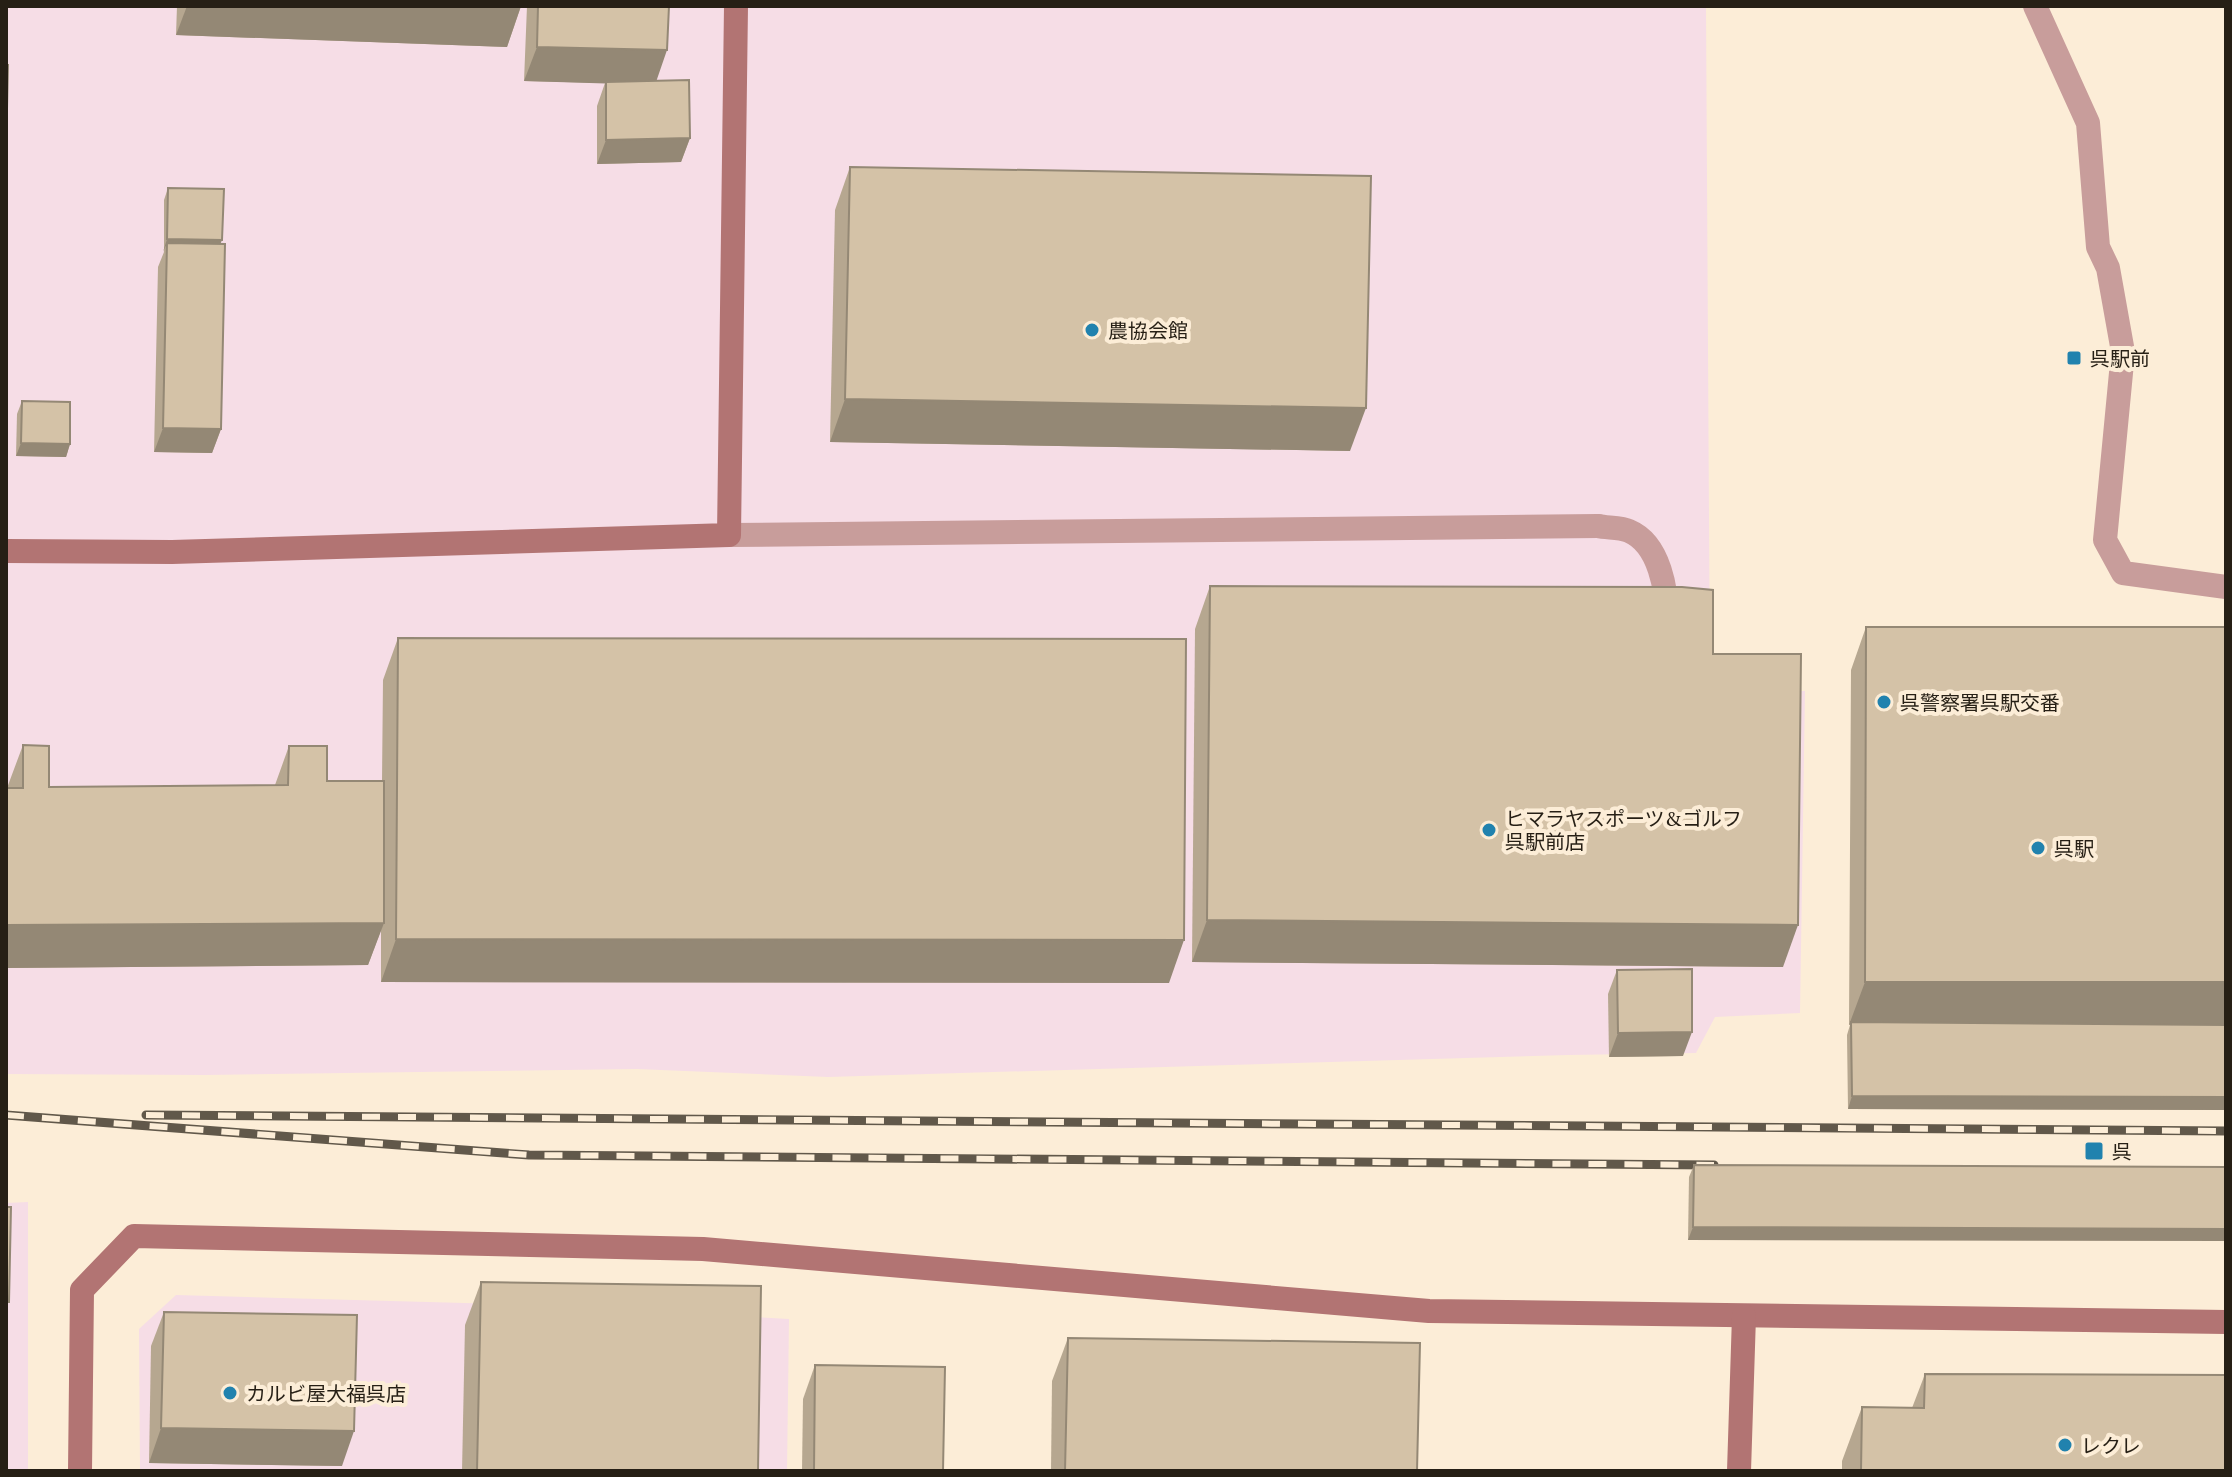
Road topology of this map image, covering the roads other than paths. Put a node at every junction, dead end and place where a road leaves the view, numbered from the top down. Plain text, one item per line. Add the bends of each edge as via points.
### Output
1 (736, 6) edge
2 (2035, 6) edge
3 (729, 535) junction
4 (6, 551) edge
5 (2226, 587) edge
6 (1666, 630) edge
7 (1744, 1316) junction
8 (2226, 1322) edge
9 (80, 1471) edge
10 (1739, 1471) edge

1 - 3 street
2 - 5 street via 2088,123 2098,247 2108,268 2123,352 2105,540 2123,573
3 - 4 street via 172,552
3 - 6 street via 1598,526 1629,531 1645,543 1665,587
7 - 8 street
7 - 9 street via 1429,1311 703,1249 134,1236 82,1290
7 - 10 street

